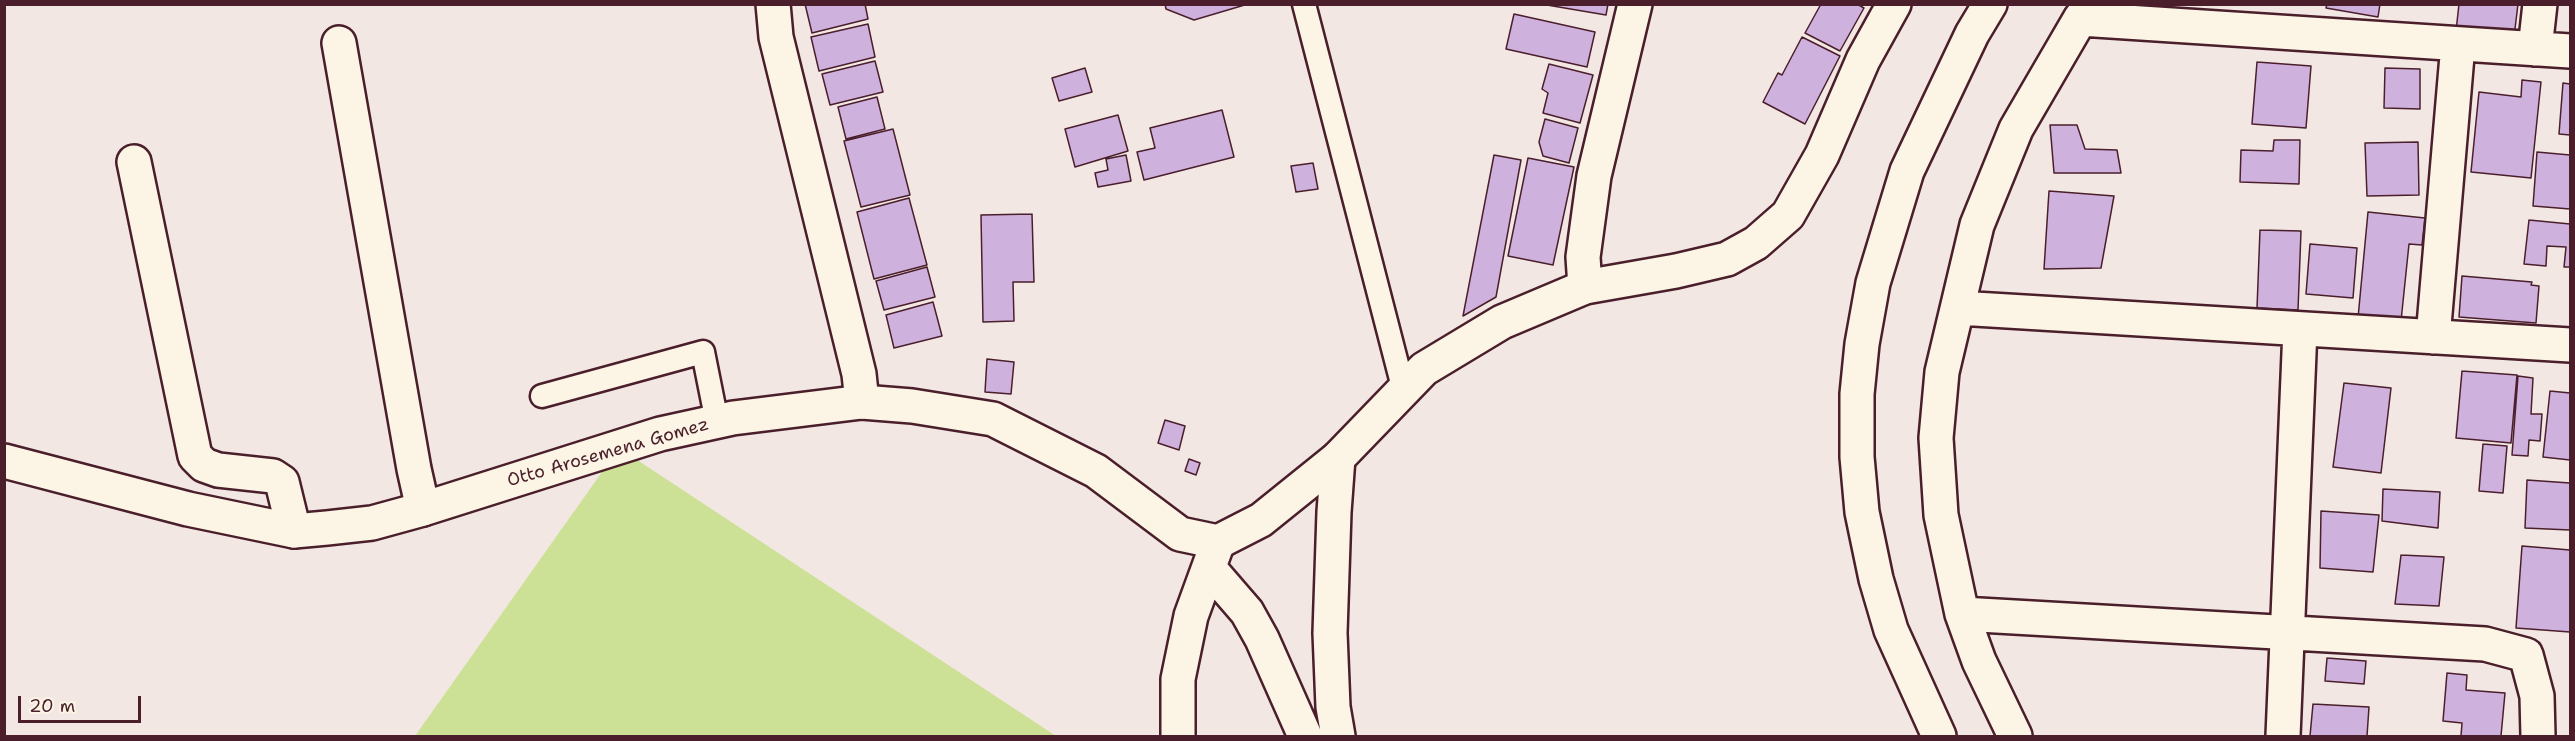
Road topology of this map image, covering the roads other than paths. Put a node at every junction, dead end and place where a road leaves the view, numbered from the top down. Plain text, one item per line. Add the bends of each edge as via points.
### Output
1 (773, 4) edge
2 (1304, 4) edge
3 (1635, 4) edge
4 (1894, 4) edge
5 (1990, 4) edge
6 (2540, 4) edge
7 (2085, 12) edge
8 (339, 43) dead end
9 (2458, 44) junction
10 (2535, 49) junction
11 (2571, 51) edge
12 (134, 162) dead end
13 (1586, 287) junction
14 (1958, 308) junction
15 (2300, 329) junction
16 (2433, 337) junction
17 (2571, 345) edge
18 (1404, 391) junction
19 (542, 396) dead end
20 (862, 402) junction
21 (717, 422) junction
22 (1338, 458) junction
23 (4, 461) edge
24 (423, 509) junction
25 (294, 531) junction
26 (1213, 555) junction
27 (1962, 614) junction
28 (2289, 631) junction
29 (1178, 736) edge
30 (1305, 736) edge
31 (1338, 736) edge
32 (1939, 736) edge
33 (2015, 736) edge
34 (2283, 736) edge
35 (2538, 736) edge

1 - 20 street via 777,37 859,374
2 - 18 lane
3 - 13 street via 1594,176 1583,257
4 - 13 street via 1863,60 1822,155 1788,215 1756,243 1727,259
5 - 32 street via 1906,171 1873,283 1857,394 1862,512 1876,579 1891,630
6 - 10 street
7 - 9 street
7 - 14 street via 2016,129 1977,225
8 - 24 street
9 - 10 street
9 - 16 street
10 - 11 street
12 - 25 street via 195,456 204,465 218,470 273,476 282,482
13 - 18 street via 1502,322 1424,369
14 - 15 street
14 - 27 street via 1942,372 1936,438 1941,515
15 - 16 street
15 - 28 street
16 - 17 street
18 - 22 street
19 - 21 lane via 703,352
20 - 21 street, Otto Arosemena Gomez
20 - 26 street, Otto Arosemena Gomez via 993,419 1096,471
21 - 24 street, Otto Arosemena Gomez via 660,434
22 - 26 street
22 - 31 street via 1330,633
23 - 25 street, Otto Arosemena Gomez via 188,509
24 - 25 street, Otto Arosemena Gomez via 372,523
26 - 29 street via 1191,616 1178,679
26 - 30 street via 1262,639
27 - 28 street
27 - 33 street via 1979,661
28 - 34 street
28 - 35 street via 2485,644 2526,655 2537,696

